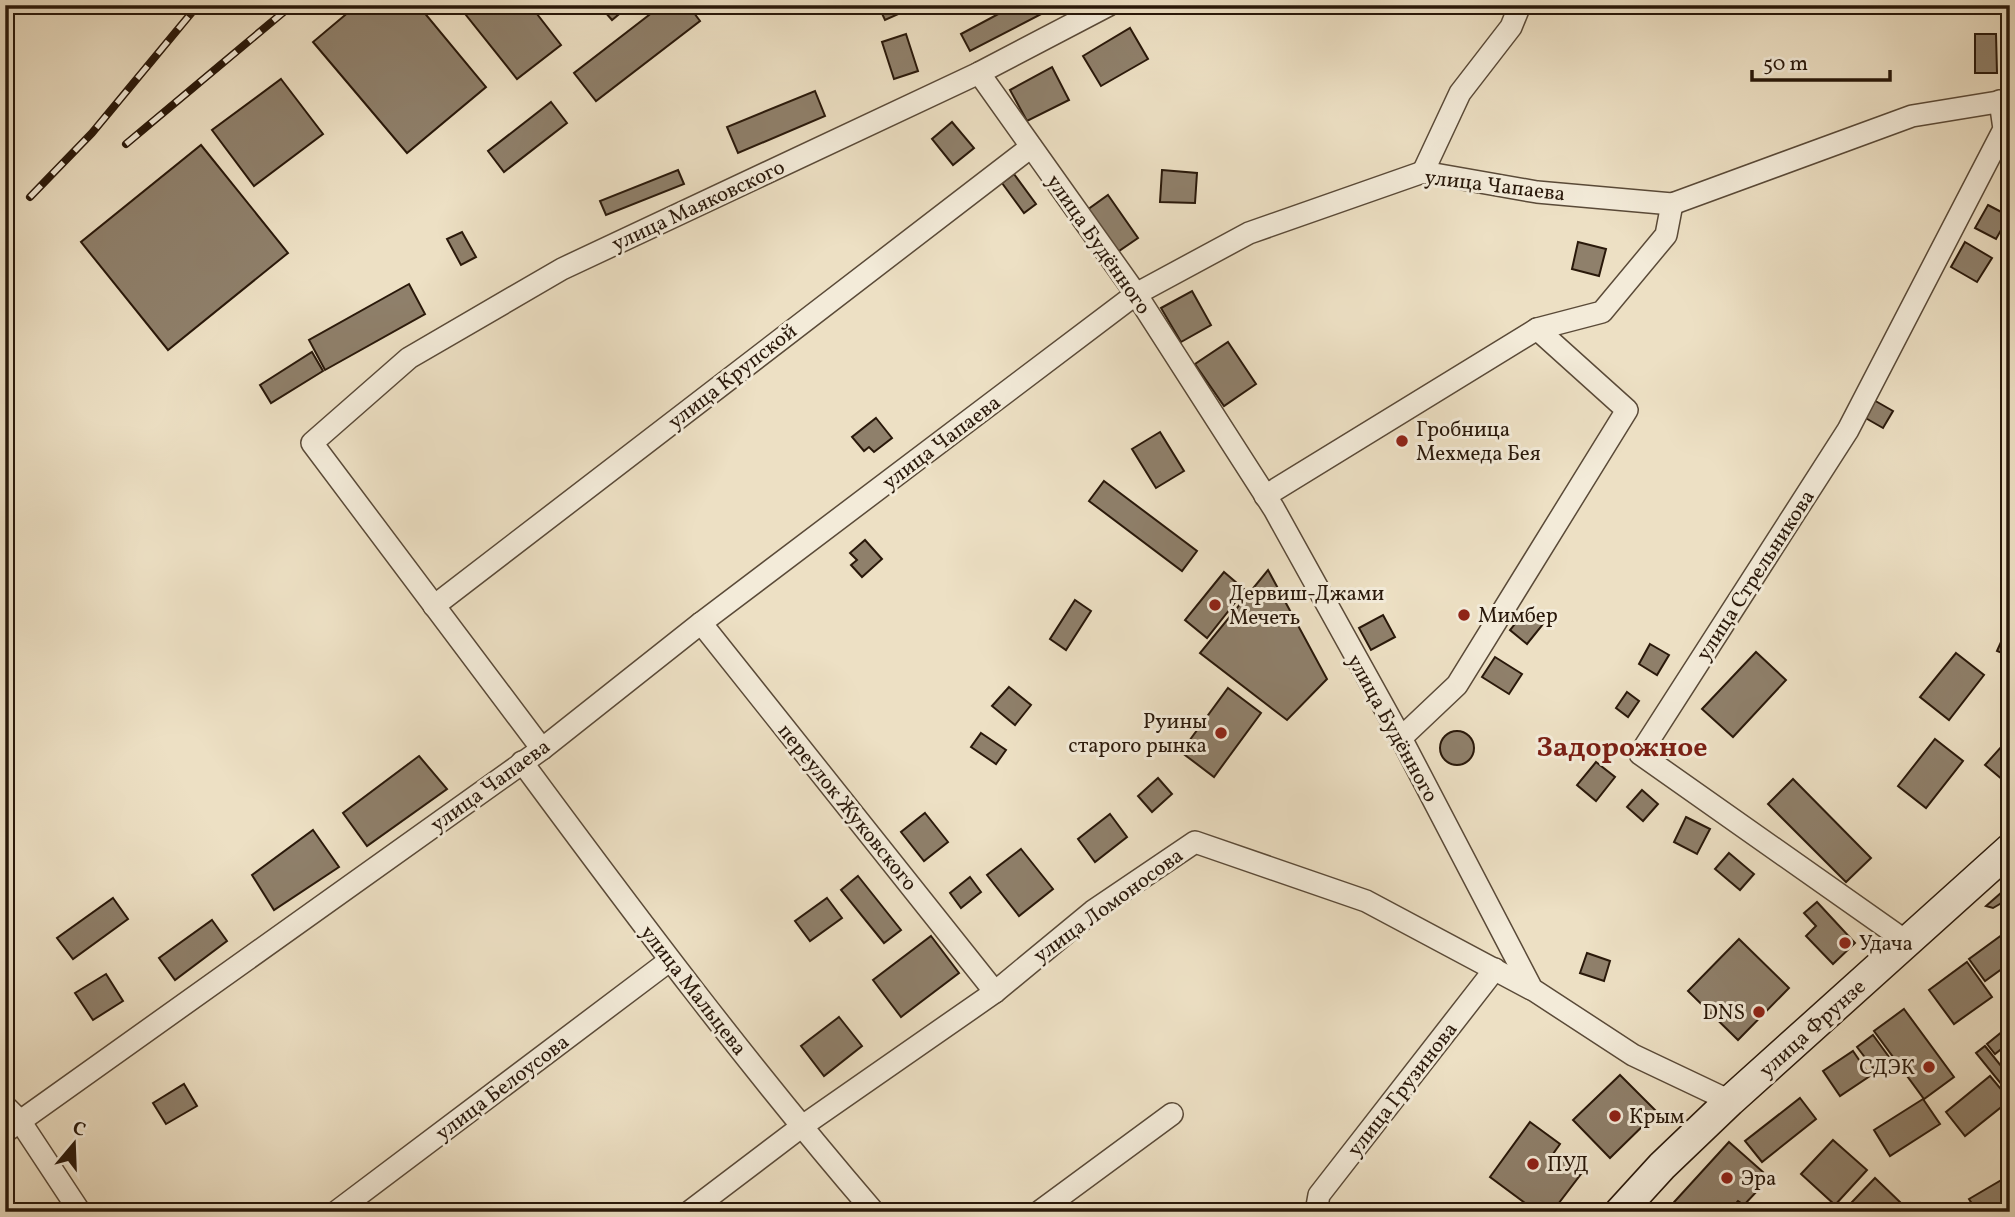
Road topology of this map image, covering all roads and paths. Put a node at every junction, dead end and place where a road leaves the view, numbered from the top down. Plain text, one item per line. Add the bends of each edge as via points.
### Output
1 (1109, 5) edge
2 (1520, 5) edge
3 (979, 73) junction
4 (2005, 101) edge
5 (1031, 147) junction
6 (1423, 172) junction
7 (1672, 204) junction
8 (1136, 294) junction
9 (1536, 329) junction
10 (1265, 496) junction
11 (434, 606) junction
12 (701, 623) junction
13 (1401, 738) junction
14 (542, 749) junction
15 (522, 762) junction
16 (2010, 849) edge
17 (1907, 942) junction
18 (669, 961) junction
19 (1494, 969) junction
20 (1532, 989) junction
21 (995, 992) junction
22 (1730, 1101) junction
23 (1172, 1114) dead end
24 (10, 1120) edge
25 (801, 1127) junction
26 (80, 1212) edge
27 (335, 1212) edge
28 (689, 1212) edge
29 (874, 1212) edge
30 (1039, 1212) edge
31 (1316, 1212) edge
32 (1620, 1212) edge

1 - 3 street, улица Маяковского
2 - 6 street via 1511,27 1460,93
3 - 5 street, улица Будённого
3 - 11 street, улица Маяковского via 562,269 409,358 312,443
4 - 7 street, улица Чапаева via 1912,116
4 - 17 street, улица Стрельникова via 2004,130 1848,430 1640,754
5 - 8 street, улица Будённого
5 - 11 street, улица Крупской
6 - 7 street, улица Чапаева via 1537,192
6 - 8 street, улица Чапаева via 1249,233
7 - 9 street via 1666,235 1602,312
8 - 10 street, улица Будённого
8 - 12 street, улица Чапаева
9 - 10 street
9 - 13 street via 1627,410 1457,685
10 - 13 street, улица Будённого
11 - 14 street
12 - 14 street, улица Чапаева
12 - 21 street, переулок Жуковского
13 - 20 street, улица Будённого
14 - 15 street, улица Чапаева
15 - 18 street, улица Мальцева
15 - 24 street, улица Чапаева
16 - 17 main road, улица Фрунзе
17 - 22 main road, улица Фрунзе
18 - 25 street, улица Мальцева
18 - 27 street, улица Белоусова
19 - 20 street, улица Ломоносова
19 - 21 street, улица Ломоносова via 1366,901 1195,842 1093,911
19 - 31 street, улица Грузинова via 1319,1195
20 - 22 street, улица Будённого via 1633,1055
21 - 25 street, улица Ломоносова
22 - 32 main road, улица Фрунзе
23 - 30 street
24 - 26 street
25 - 28 street, улица Ломоносова
25 - 29 street, улица Мальцева

